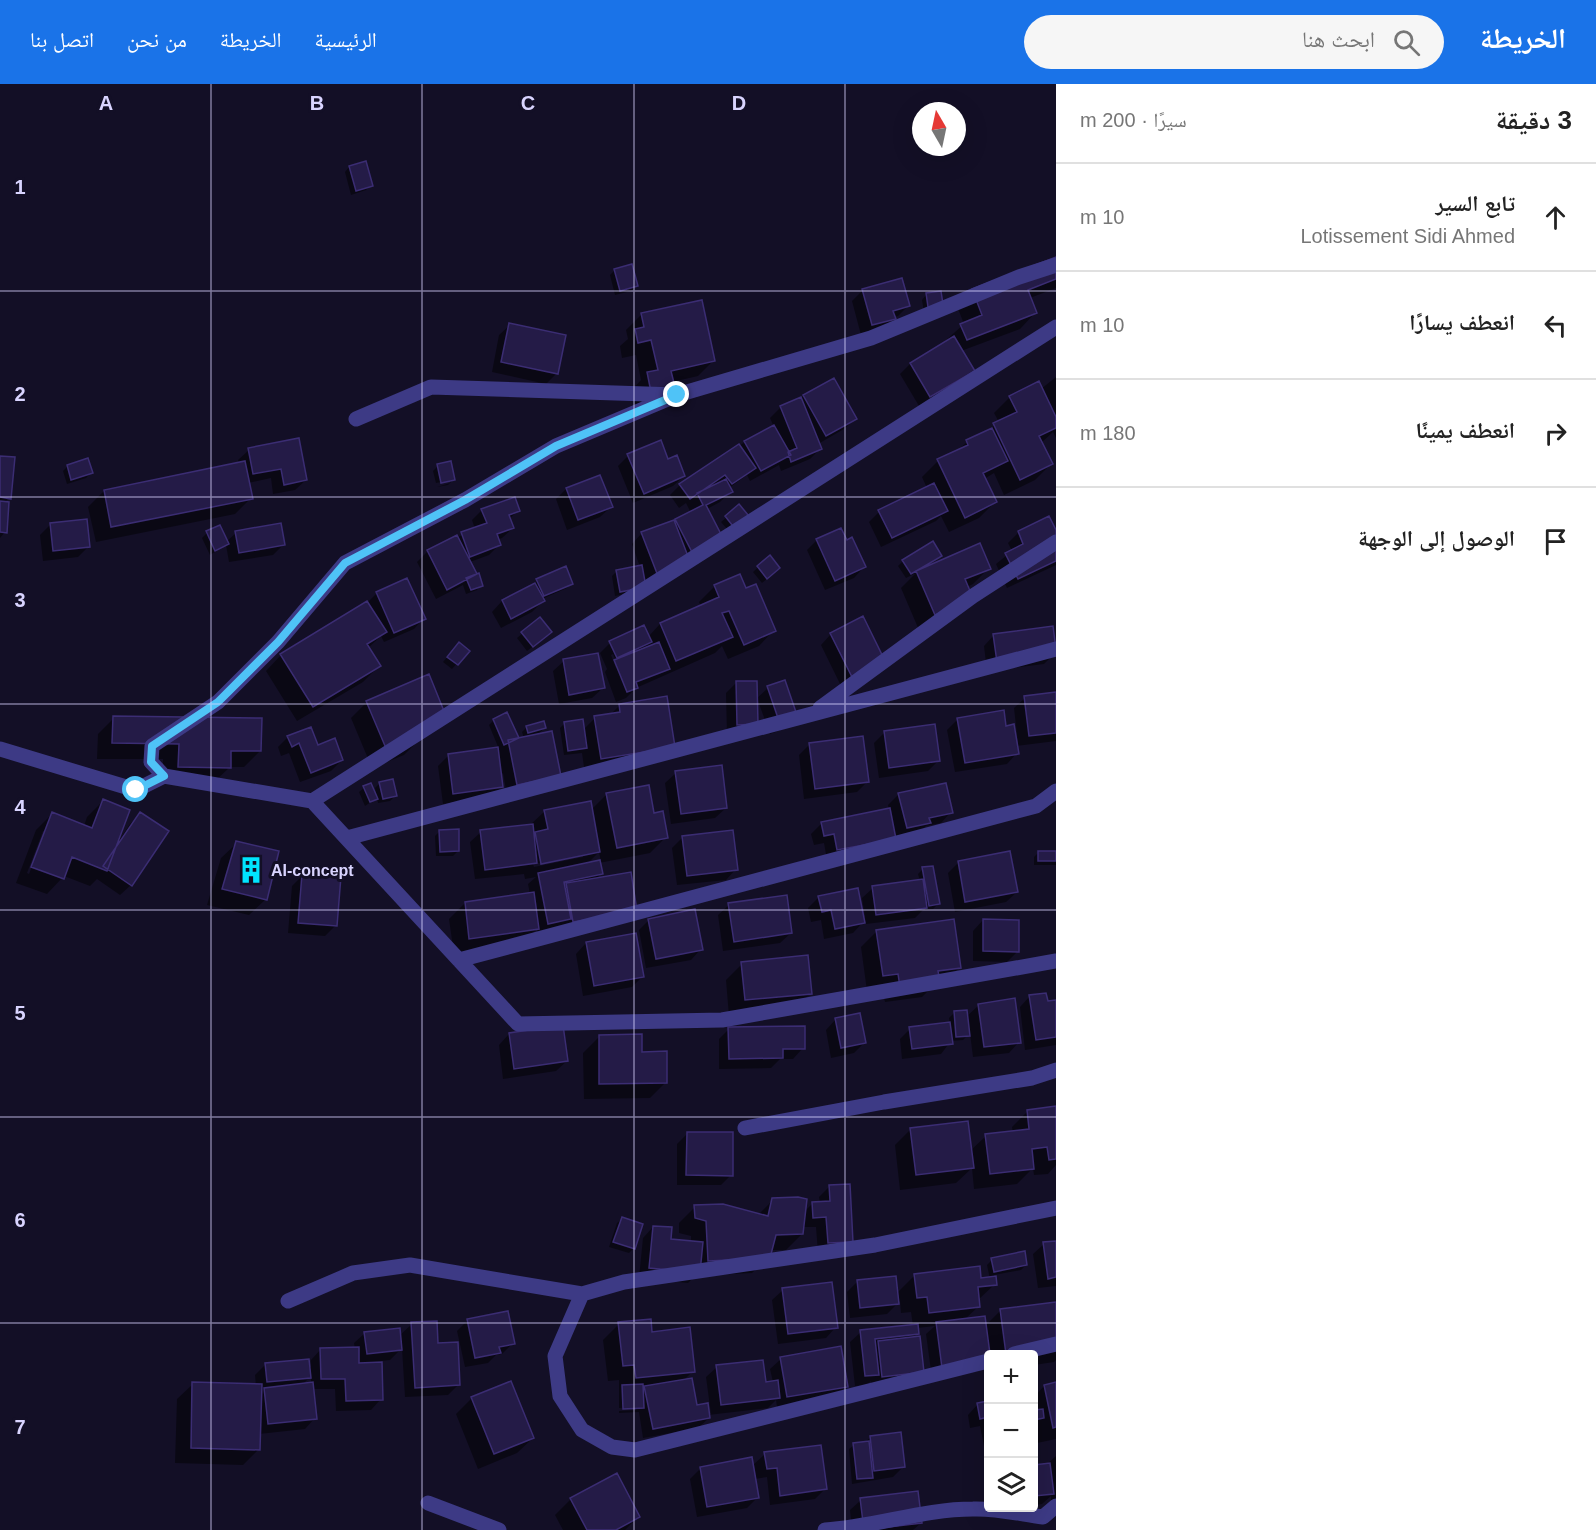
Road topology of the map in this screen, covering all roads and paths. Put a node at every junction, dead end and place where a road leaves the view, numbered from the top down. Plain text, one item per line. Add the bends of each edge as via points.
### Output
1 (1056, 265) edge
2 (1056, 327) edge
3 (677, 395) junction
4 (356, 419) dead end
5 (1056, 542) edge
6 (1056, 649) edge
7 (813, 714) junction
8 (0, 749) edge
9 (164, 776) junction
10 (1056, 790) edge
11 (312, 801) junction
12 (347, 838) junction
13 (459, 960) junction
14 (1056, 961) edge
15 (1056, 1070) edge
16 (745, 1128) dead end
17 (1056, 1209) edge
18 (582, 1294) junction
19 (288, 1301) dead end
20 (1056, 1344) edge
21 (1031, 1350) edge
22 (984, 1362) edge
23 (428, 1503) dead end
24 (1056, 1506) edge
25 (1049, 1515) edge
26 (499, 1530) edge
27 (825, 1530) edge

1 - 3 street via 871,338
2 - 11 street
3 - 4 street via 431,387
3 - 9 street via 556,446 465,500 345,563 278,642 218,702 152,746 151,762
5 - 7 street via 973,596
6 - 7 street
7 - 12 street
8 - 9 street via 136,790
9 - 11 street
10 - 13 street via 1036,806
11 - 12 street
12 - 13 street
13 - 14 street via 518,1024 722,1020
15 - 16 street via 1032,1078
17 - 18 street via 875,1245 624,1282
18 - 19 street via 410,1264 353,1273
18 - 22 street via 555,1356 560,1396 582,1430 612,1447 635,1450
20 - 21 street
23 - 26 street
24 - 25 street
25 - 27 street via 974,1509

